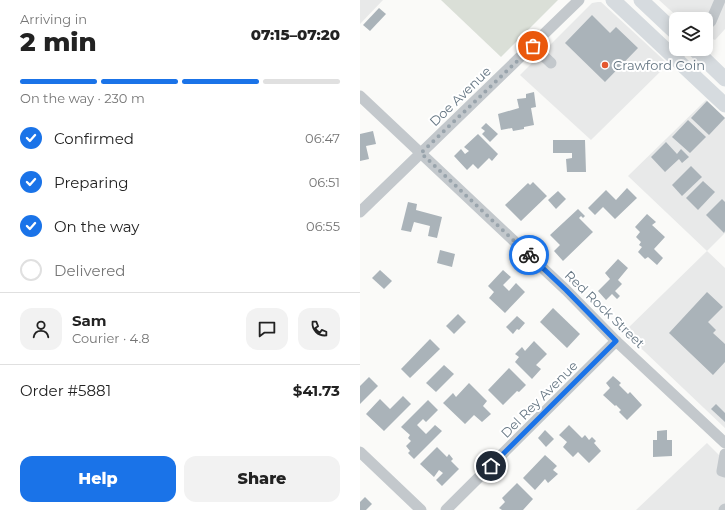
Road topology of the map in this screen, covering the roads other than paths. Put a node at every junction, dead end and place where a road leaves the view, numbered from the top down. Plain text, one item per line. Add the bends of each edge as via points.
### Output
1 (579, 0) edge
2 (613, 0) edge
3 (641, 0) edge
4 (720, 0) edge
5 (713, 15) edge
6 (669, 26) edge
7 (669, 45) edge
8 (533, 46) junction
9 (682, 56) edge
10 (701, 56) edge
11 (551, 63) dead end
12 (725, 78) edge
13 (360, 96) edge
14 (725, 105) edge
15 (421, 153) junction
16 (360, 212) edge
17 (616, 341) junction
18 (725, 443) edge
19 (360, 452) edge
20 (725, 454) edge
21 (725, 472) edge
22 (422, 510) edge
23 (446, 510) edge

1 - 8 street, Doe Avenue
2 - 7 main road
3 - 6 main road
4 - 5 street
8 - 11 street
8 - 15 street, Doe Avenue
9 - 14 main road
10 - 12 main road
13 - 15 street, Red Rock Street
15 - 16 street, Doe Avenue
15 - 17 street, Red Rock Street via 566,290
17 - 18 street, Red Rock Street
17 - 23 street, Del Rey Avenue
19 - 22 street
20 - 21 street via 722,471

